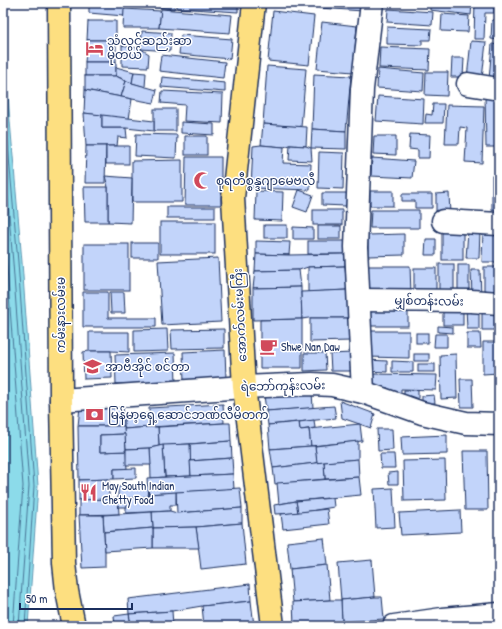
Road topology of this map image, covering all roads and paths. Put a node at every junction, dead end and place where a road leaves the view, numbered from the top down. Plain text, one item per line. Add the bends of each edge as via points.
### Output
1 (59, 3) edge
2 (254, 3) edge
3 (372, 3) edge
4 (468, 84) dead end
5 (499, 89) edge
6 (443, 221) dead end
7 (499, 224) edge
8 (359, 300) junction
9 (499, 303) edge
10 (244, 386) junction
11 (363, 392) junction
12 (61, 400) junction
13 (499, 424) edge
14 (499, 614) edge
15 (74, 626) edge
16 (273, 626) edge
17 (394, 626) edge

1 - 12 main road, ကမ်းနားလမ်းမ
2 - 10 main road, အောက်လမ်းမကြီး via 233,198
3 - 8 street via 362,89 356,247
4 - 5 street
6 - 7 street
8 - 9 street, မျှစ်တန်းလမ်း
8 - 11 street
10 - 11 street, ရဲဘော်ကုန်းလမ်း via 332,385
10 - 12 street, ရဲဘော်ကုန်းလမ်း
10 - 16 main road, အောက်လမ်းမကြီး
11 - 13 street, ရဲဘော်ကုန်းလမ်း via 422,413 466,423
12 - 15 main road, ကမ်းနားလမ်းမ via 64,563 66,591
14 - 17 street

